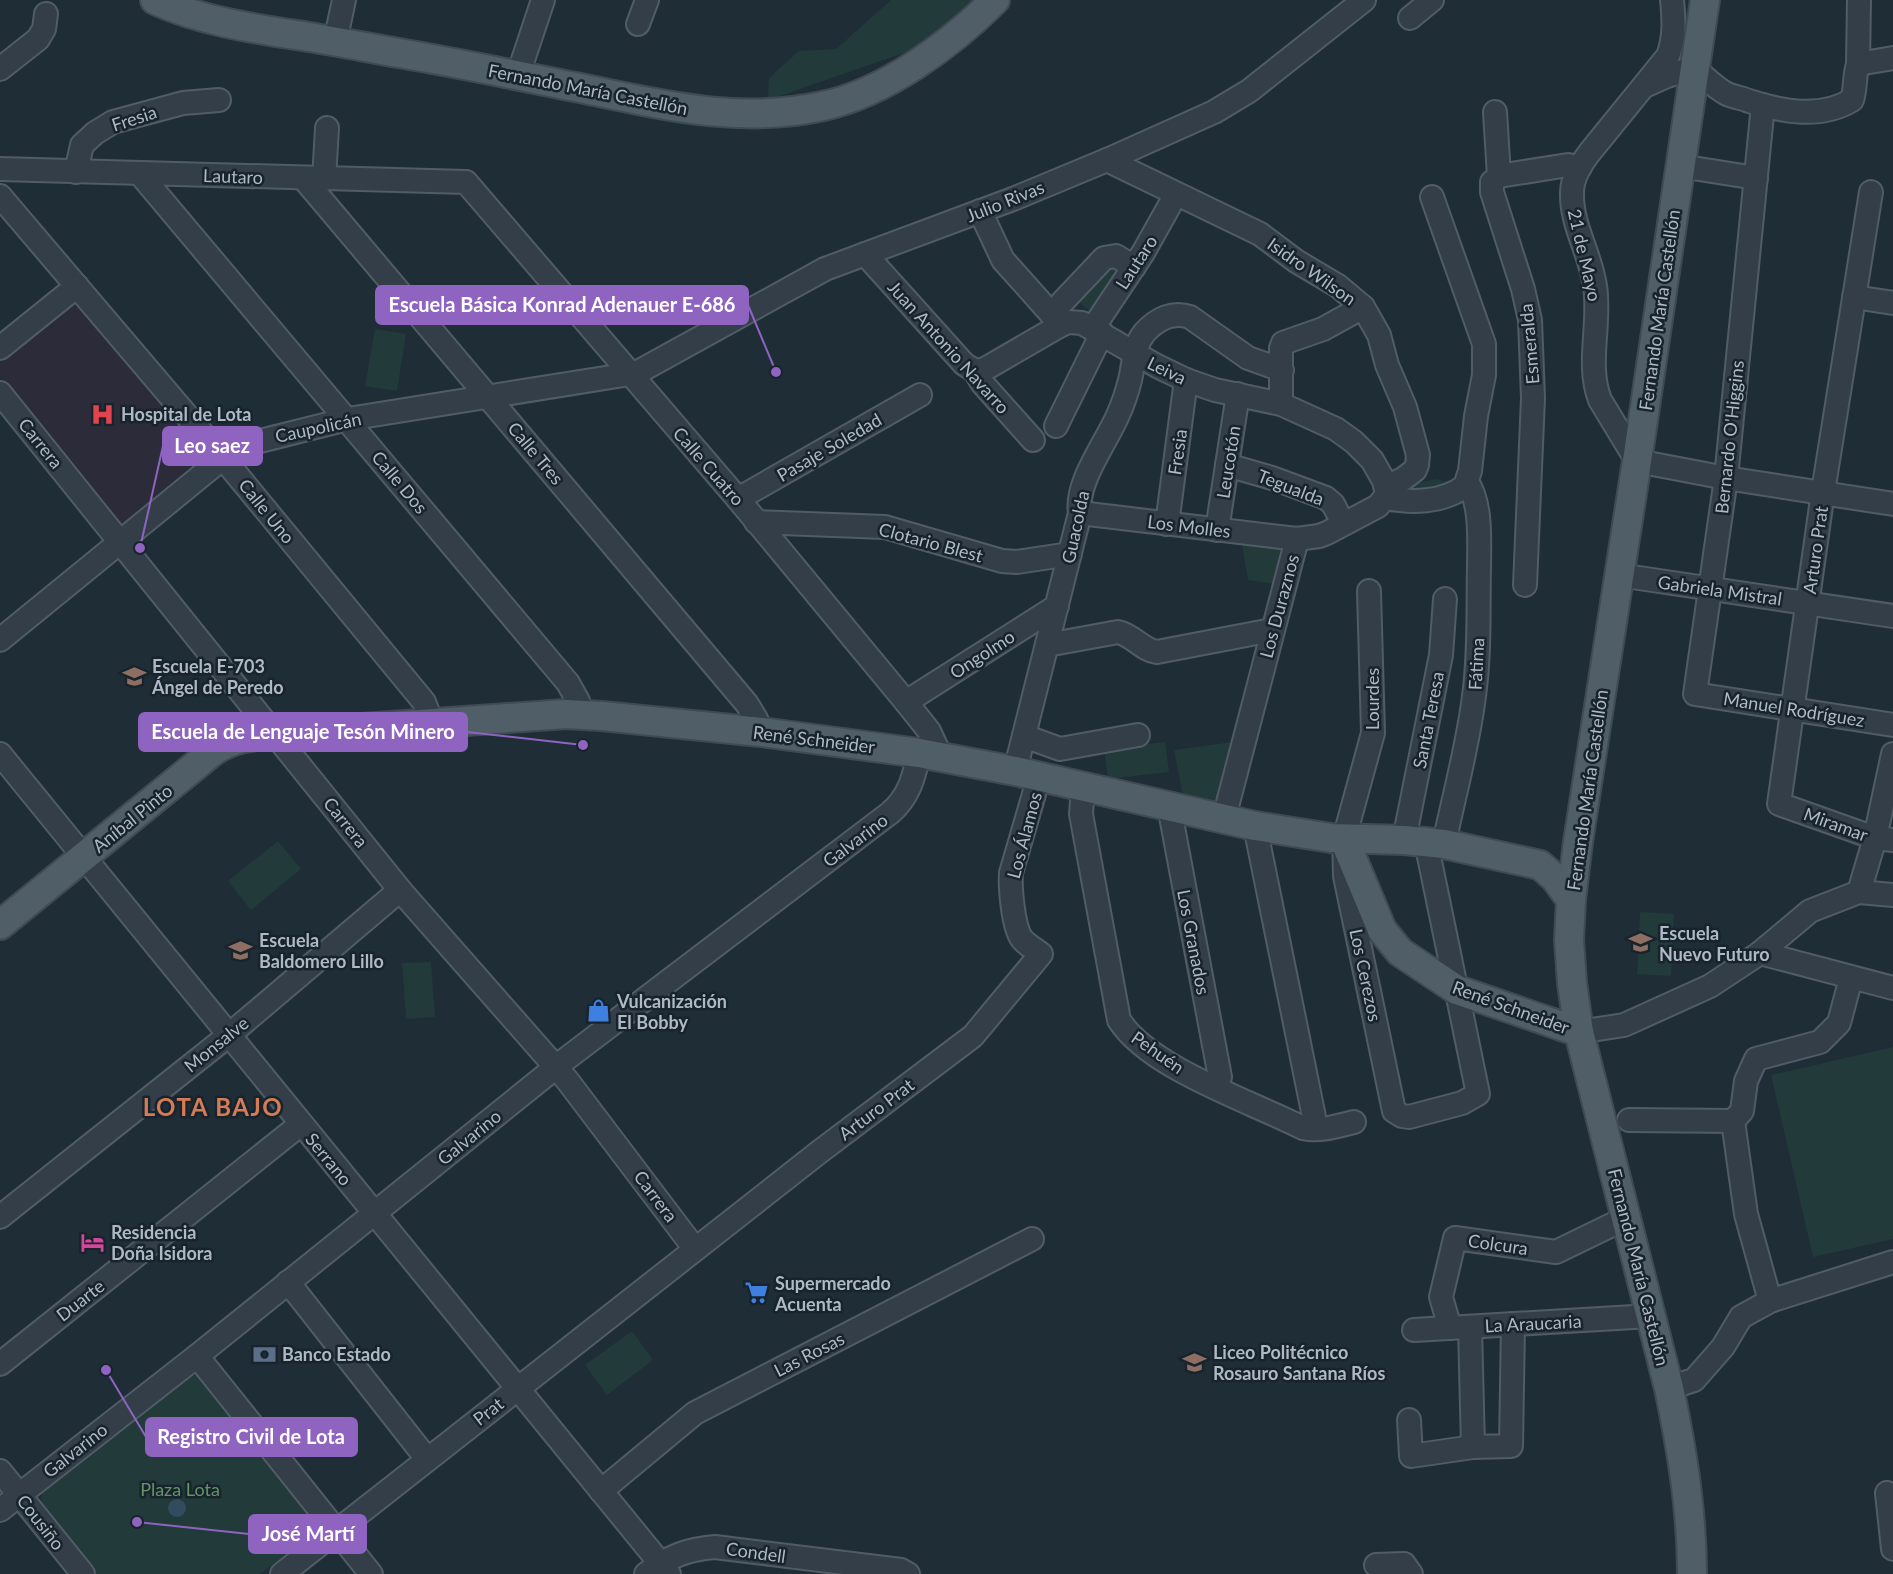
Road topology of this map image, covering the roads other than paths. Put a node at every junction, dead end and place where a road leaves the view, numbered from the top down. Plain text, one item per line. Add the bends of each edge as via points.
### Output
1 (155, 0) edge
2 (344, 0) edge
3 (543, 0) edge
4 (647, 0) edge
5 (995, 0) edge
6 (1364, 0) edge
7 (1432, 0) edge
8 (1672, 0) edge
9 (1704, 0) edge
10 (1859, 0) edge
11 (46, 14) dead end
12 (1410, 18) dead end
13 (638, 24) dead end
14 (335, 42) junction
15 (1893, 58) edge
16 (1858, 64) junction
17 (1694, 68) junction
18 (0, 69) edge
19 (518, 75) junction
20 (1642, 88) junction
21 (219, 100) dead end
22 (1763, 105) junction
23 (1495, 112) dead end
24 (327, 128) dead end
25 (1107, 160) junction
26 (1680, 166) junction
27 (1580, 167) junction
28 (0, 169) edge
29 (76, 172) junction
30 (140, 174) junction
31 (1499, 176) junction
32 (1756, 178) junction
33 (314, 179) junction
34 (466, 182) joint
35 (1871, 192) dead end
36 (1176, 194) junction
37 (0, 196) edge
38 (1432, 197) dead end
39 (980, 211) junction
40 (865, 254) junction
41 (1134, 267) junction
42 (77, 286) junction
43 (1854, 297) junction
44 (1893, 303) edge
45 (1362, 307) junction
46 (1056, 319) junction
47 (1097, 331) junction
48 (0, 348) edge
49 (1135, 353) junction
50 (1282, 370) junction
51 (975, 371) junction
52 (630, 374) junction
53 (1186, 380) junction
54 (0, 393) edge
55 (1238, 394) junction
56 (920, 395) dead end
57 (490, 398) junction
58 (1281, 404) junction
59 (348, 419) junction
60 (1056, 426) dead end
61 (1033, 440) dead end
62 (223, 458) junction
63 (1637, 461) junction
64 (1227, 465) junction
65 (1726, 478) junction
66 (1467, 482) junction
67 (1823, 492) junction
68 (1386, 493) junction
69 (738, 499) junction
70 (1893, 504) edge
71 (1080, 513) junction
72 (756, 522) junction
73 (1343, 523) junction
74 (1167, 524) junction
75 (1217, 530) junction
76 (1297, 539) junction
77 (120, 542) junction
78 (1070, 554) junction
79 (1619, 575) junction
80 (1525, 585) dead end
81 (1710, 588) junction
82 (1369, 591) dead end
83 (1445, 599) dead end
84 (1808, 603) junction
85 (1057, 606) junction
86 (1893, 616) edge
87 (1272, 630) junction
88 (0, 640) edge
89 (1047, 645) junction
90 (1695, 694) joint
91 (906, 702) junction
92 (1793, 709) junction
93 (581, 714) junction
94 (432, 722) junction
95 (1893, 725) edge
96 (761, 732) junction
97 (275, 734) junction
98 (1138, 735) dead end
99 (1024, 736) junction
100 (0, 754) edge
101 (1893, 754) edge
102 (930, 755) junction
103 (1027, 774) junction
104 (1083, 787) junction
105 (1779, 804) joint
106 (1169, 806) junction
107 (1224, 819) junction
108 (1255, 826) junction
109 (1344, 839) junction
110 (1884, 839) edge
111 (1424, 842) junction
112 (1578, 842) junction
113 (84, 857) junction
114 (1540, 865) junction
115 (400, 890) junction
116 (1858, 892) junction
117 (1893, 895) edge
118 (1571, 900) junction
119 (0, 925) edge
120 (1041, 954) joint
121 (1760, 954) junction
122 (1851, 978) junction
123 (1893, 988) edge
124 (1457, 990) junction
125 (1579, 1032) junction
126 (229, 1035) junction
127 (557, 1067) junction
128 (1220, 1077) dead end
129 (1314, 1117) dead end
130 (1629, 1120) dead end
131 (1734, 1121) junction
132 (1354, 1122) dead end
133 (302, 1124) junction
134 (374, 1213) junction
135 (0, 1217) edge
136 (1626, 1218) junction
137 (1032, 1239) dead end
138 (695, 1249) junction
139 (1893, 1262) edge
140 (288, 1282) junction
141 (1770, 1301) junction
142 (1651, 1316) junction
143 (1513, 1324) junction
144 (1460, 1327) junction
145 (1414, 1330) dead end
146 (197, 1356) junction
147 (0, 1364) edge
148 (517, 1388) junction
149 (1669, 1388) junction
150 (1409, 1420) dead end
151 (1473, 1447) junction
152 (428, 1459) junction
153 (0, 1470) edge
154 (600, 1491) junction
155 (1887, 1493) dead end
156 (19, 1494) junction
157 (0, 1509) edge
158 (337, 1530) junction
159 (1893, 1549) edge
160 (1376, 1565) dead end
161 (841, 1569) edge
162 (658, 1570) edge
163 (83, 1574) edge
164 (282, 1574) edge
165 (371, 1574) edge
166 (908, 1574) edge
167 (1411, 1574) edge
168 (1692, 1574) edge

1 - 14 main road, Fernando María Castellón via 190,14
2 - 14 street
3 - 19 street
4 - 13 street
5 - 19 main road, Fernando María Castellón via 944,45 891,79 826,106 795,112 761,115 696,111
6 - 25 street, Julio Rivas via 1227,105
7 - 12 street
8 - 20 street, 21 de Mayo via 1673,44 1663,64
9 - 17 main road, Fernando María Castellón
10 - 16 street
11 - 18 street via 38,39
14 - 19 main road, Fernando María Castellón
15 - 16 street
16 - 22 street via 1852,100 1840,108 1783,111
17 - 20 street
17 - 22 street via 1728,94
17 - 26 main road, Fernando María Castellón
20 - 27 street, 21 de Mayo
21 - 29 street, Fresia via 183,103 113,122 81,145
22 - 32 street, Bernardo O'Higgins
23 - 31 street, Esmeralda
24 - 33 street
25 - 36 street, Isidro Wilson
25 - 39 street, Julio Rivas
26 - 32 street
26 - 63 main road, Fernando María Castellón
27 - 31 street via 1568,165
27 - 63 street, 21 de Mayo via 1572,197 1595,284 1596,390
28 - 29 street, Lautaro
29 - 30 street, Lautaro
30 - 33 street, Lautaro
30 - 59 street, Calle Dos
31 - 80 street, Esmeralda via 1492,182 1493,200 1523,289 1531,333 1533,398
32 - 65 street, Bernardo O'Higgins
33 - 34 street, Lautaro
33 - 57 street, Calle Tres
34 - 52 street, Calle Cuatro
35 - 43 street, Arturo Prat
36 - 41 street, Lautaro
36 - 45 street, Isidro Wilson via 1260,234 1338,286
37 - 42 street, Calle Uno
38 - 66 street via 1484,344 1484,375
39 - 40 street, Julio Rivas
39 - 46 street via 1003,260
40 - 51 street, Juan Antonio Navarro via 964,364
40 - 52 street, Julio Rivas via 825,269 661,361
41 - 46 street via 1116,256 1104,258
41 - 47 street, Lautaro
42 - 48 street
42 - 62 street, Calle Uno
43 - 44 street
43 - 67 street, Arturo Prat
45 - 50 street via 1323,329 1283,343
45 - 68 street, Isidro Wilson via 1380,335 1418,455 1415,470
46 - 47 street, Leiva
46 - 51 street via 985,369
47 - 49 street, Leiva
47 - 60 street, Lautaro
49 - 50 street, Guacolda via 1152,326 1181,314 1248,357
49 - 53 street, Leiva
49 - 71 street, Guacolda via 1124,402 1080,493
50 - 58 street
51 - 61 street, Juan Antonio Navarro
52 - 57 street, Caupolicán
52 - 69 street, Calle Cuatro
53 - 55 street, Leiva
53 - 74 street, Fresia
54 - 77 street, Carrera
55 - 58 street, Leiva
55 - 64 street, Leucotón
56 - 69 street, Pasaje Soledad
57 - 59 street, Caupolicán
57 - 96 street, Calle Tres via 747,704
58 - 68 street, Leiva via 1336,429 1354,442 1372,460
59 - 62 street, Caupolicán via 248,444
59 - 93 street, Calle Dos via 568,683
62 - 77 street, Caupolicán
62 - 94 street, Calle Uno via 424,702
63 - 65 street
63 - 79 main road, Fernando María Castellón
64 - 73 street, Tegualda via 1326,498
64 - 75 street, Leucotón
65 - 67 street
65 - 81 street, Bernardo O'Higgins
66 - 68 street via 1446,497 1409,501
66 - 111 street, Fátima via 1474,495 1478,532 1474,700
67 - 70 street
67 - 84 street, Arturo Prat
68 - 73 street, Los Duraznos via 1378,506
69 - 72 street, Calle Cuatro
71 - 74 street, Los Molles
71 - 78 street, Guacolda
72 - 78 street, Clotario Blest via 885,527 1002,561
72 - 91 street, Calle Cuatro
73 - 76 street, Los Duraznos via 1318,536
74 - 75 street, Los Molles
75 - 76 street, Los Molles
76 - 87 street, Los Duraznos
77 - 88 street, Caupolicán
77 - 97 street, Carrera
78 - 85 street, Guacolda
79 - 81 street, Gabriela Mistral
79 - 112 main road, Fernando María Castellón
81 - 84 street, Gabriela Mistral
81 - 90 street, Bernardo O'Higgins
82 - 109 street, Lourdes via 1373,733
83 - 111 street, Santa Teresa
84 - 86 street, Gabriela Mistral
84 - 92 street, Arturo Prat
85 - 89 street, Guacolda
85 - 91 street, Ongolmo
87 - 89 street via 1157,652 1118,632
87 - 107 street, Los Duraznos
89 - 99 street, Guacolda
90 - 92 street, Manuel Rodríguez
91 - 102 street, Calle Cuatro via 929,731
92 - 95 street, Manuel Rodríguez
92 - 105 street, Arturo Prat
93 - 94 main road, René Schneider
93 - 96 main road, René Schneider
94 - 97 main road, René Schneider
96 - 102 main road, René Schneider
97 - 113 main road, Aníbal Pinto via 242,738 222,746
97 - 115 street, Carrera
98 - 99 street via 1060,749
99 - 103 street, Guacolda
100 - 113 street, Serrano
101 - 110 street
102 - 103 main road, René Schneider
102 - 127 street, Galvarino via 898,807
103 - 104 main road, René Schneider
103 - 120 street, Los Álamos via 1010,884 1019,932
104 - 106 main road, René Schneider
104 - 132 street, Pehuén via 1081,814 1119,1020 1124,1029 1174,1067 1303,1128 1322,1129
105 - 110 street, Miramar
106 - 107 main road, René Schneider
106 - 128 street, Los Granados
107 - 108 main road, René Schneider
108 - 109 main road, René Schneider
108 - 129 street
109 - 111 main road, René Schneider
109 - 124 main road, René Schneider via 1392,945
109 - 124 street, Los Cerezos via 1348,891 1394,1111 1402,1116 1420,1116 1462,1104 1478,1094
110 - 116 street
111 - 114 main road, René Schneider
111 - 124 street
112 - 114 main road
112 - 118 main road, Fernando María Castellón
113 - 119 main road, Aníbal Pinto
113 - 126 street, Serrano
114 - 118 main road
115 - 126 street, Monsalve
115 - 127 street, Carrera
116 - 117 street
116 - 121 street via 1810,911
118 - 125 main road, Fernando María Castellón via 1570,962
120 - 138 street, Arturo Prat via 973,1036
121 - 122 street
121 - 125 street via 1710,986 1623,1025
122 - 123 street
122 - 131 street via 1839,1023 1820,1042 1756,1059 1746,1081 1742,1111
124 - 125 main road, René Schneider
125 - 136 main road, Fernando María Castellón
126 - 133 street, Serrano
126 - 135 street, Monsalve
127 - 134 street, Galvarino
127 - 138 street, Carrera
130 - 131 street
131 - 141 street via 1746,1214
133 - 134 street, Serrano
133 - 147 street, Duarte
134 - 140 street, Galvarino
134 - 148 street, Serrano
136 - 142 main road, Fernando María Castellón
136 - 144 street, Colcura via 1556,1252 1455,1238 1441,1297
137 - 154 street, Las Rosas via 694,1413
138 - 148 street, Prat
139 - 141 street
140 - 146 street, Galvarino
140 - 152 street
141 - 149 street via 1741,1317 1723,1347 1694,1380
142 - 143 street, La Araucaria
142 - 149 main road, Fernando María Castellón
143 - 144 street, La Araucaria
143 - 151 street via 1511,1446
144 - 145 street, La Araucaria
144 - 151 street
146 - 156 street, Galvarino
146 - 158 street
148 - 152 street, Prat
148 - 154 street, Serrano
149 - 168 main road, Fernando María Castellón via 1686,1481
150 - 151 street via 1411,1456
152 - 158 street, Prat
153 - 156 street, Cousiño
154 - 162 street, Serrano
155 - 159 street
156 - 157 street, Galvarino
156 - 163 street, Cousiño
158 - 164 street, Prat
158 - 165 street
160 - 167 street via 1404,1564
161 - 162 street, Condell via 715,1547 690,1549
161 - 166 street, Condell via 901,1570

